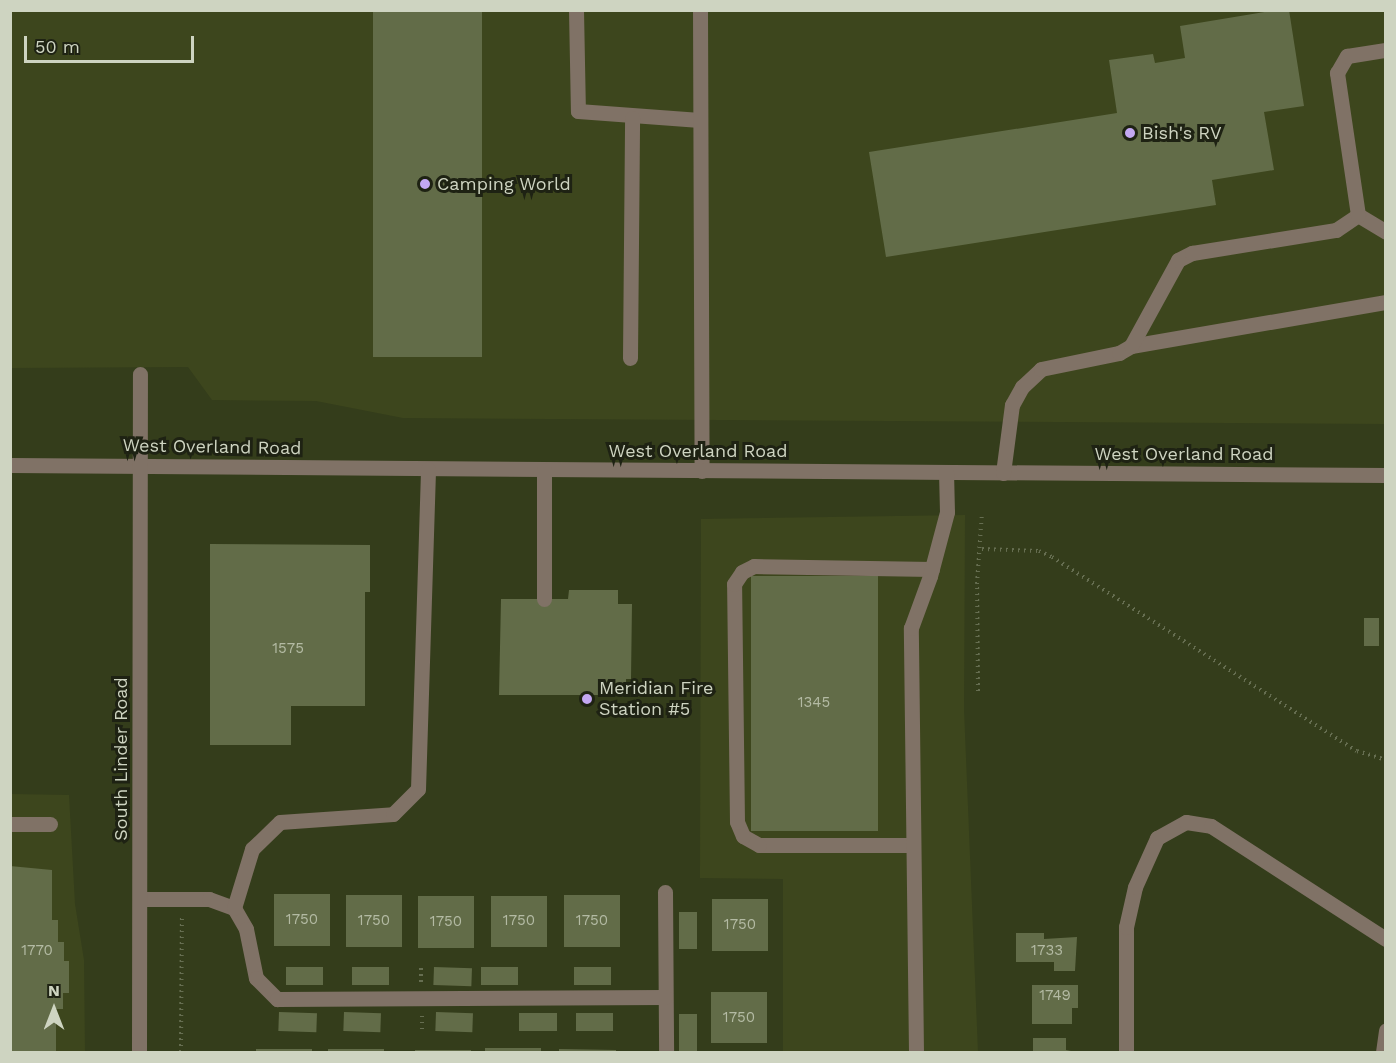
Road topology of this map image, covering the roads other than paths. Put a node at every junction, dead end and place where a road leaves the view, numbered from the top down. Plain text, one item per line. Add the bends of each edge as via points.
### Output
1 (576, 10) edge
2 (700, 10) edge
3 (1386, 50) edge
4 (632, 118) junction
5 (700, 120) junction
6 (1358, 215) junction
7 (1386, 232) edge
8 (1386, 302) edge
9 (1131, 346) junction
10 (630, 358) dead end
11 (140, 374) dead end
12 (10, 465) edge
13 (143, 466) junction
14 (428, 469) junction
15 (544, 470) junction
16 (702, 471) junction
17 (946, 472) junction
18 (1003, 473) junction
19 (1386, 475) edge
20 (932, 569) junction
21 (544, 599) dead end
22 (10, 824) edge
23 (50, 824) dead end
24 (913, 845) junction
25 (665, 892) dead end
26 (140, 899) junction
27 (234, 908) junction
28 (1386, 939) edge
29 (666, 997) junction
30 (1386, 1030) edge
31 (139, 1053) edge
32 (666, 1053) edge
33 (916, 1053) edge
34 (1126, 1053) edge
35 (1383, 1053) edge

1 - 4 street via 578,111
2 - 5 street
3 - 6 street via 1347,56 1337,73
4 - 5 street
4 - 10 street
5 - 16 street
6 - 7 street
6 - 9 street via 1336,230 1192,254 1178,260
8 - 9 street
9 - 18 street via 1119,353 1041,369 1022,387 1012,405
11 - 13 street, South Linder Road
12 - 13 street, West Overland Road
13 - 14 street, West Overland Road
13 - 26 street, South Linder Road
14 - 15 street, West Overland Road
14 - 27 street via 418,789 393,814 280,822 252,849
15 - 16 street, West Overland Road
15 - 21 street
16 - 17 street, West Overland Road
17 - 18 street, West Overland Road
17 - 20 street via 947,512
18 - 19 street, West Overland Road
20 - 24 street via 911,628
20 - 24 street via 754,566 742,572 734,584 737,822 744,836 759,846
22 - 23 street
24 - 33 street
25 - 29 street
26 - 27 street via 209,899
26 - 31 street, South Linder Road
27 - 29 street via 246,929 256,978 277,999
28 - 34 street via 1211,826 1186,822 1157,838 1135,887 1126,927
29 - 32 street
30 - 35 street

